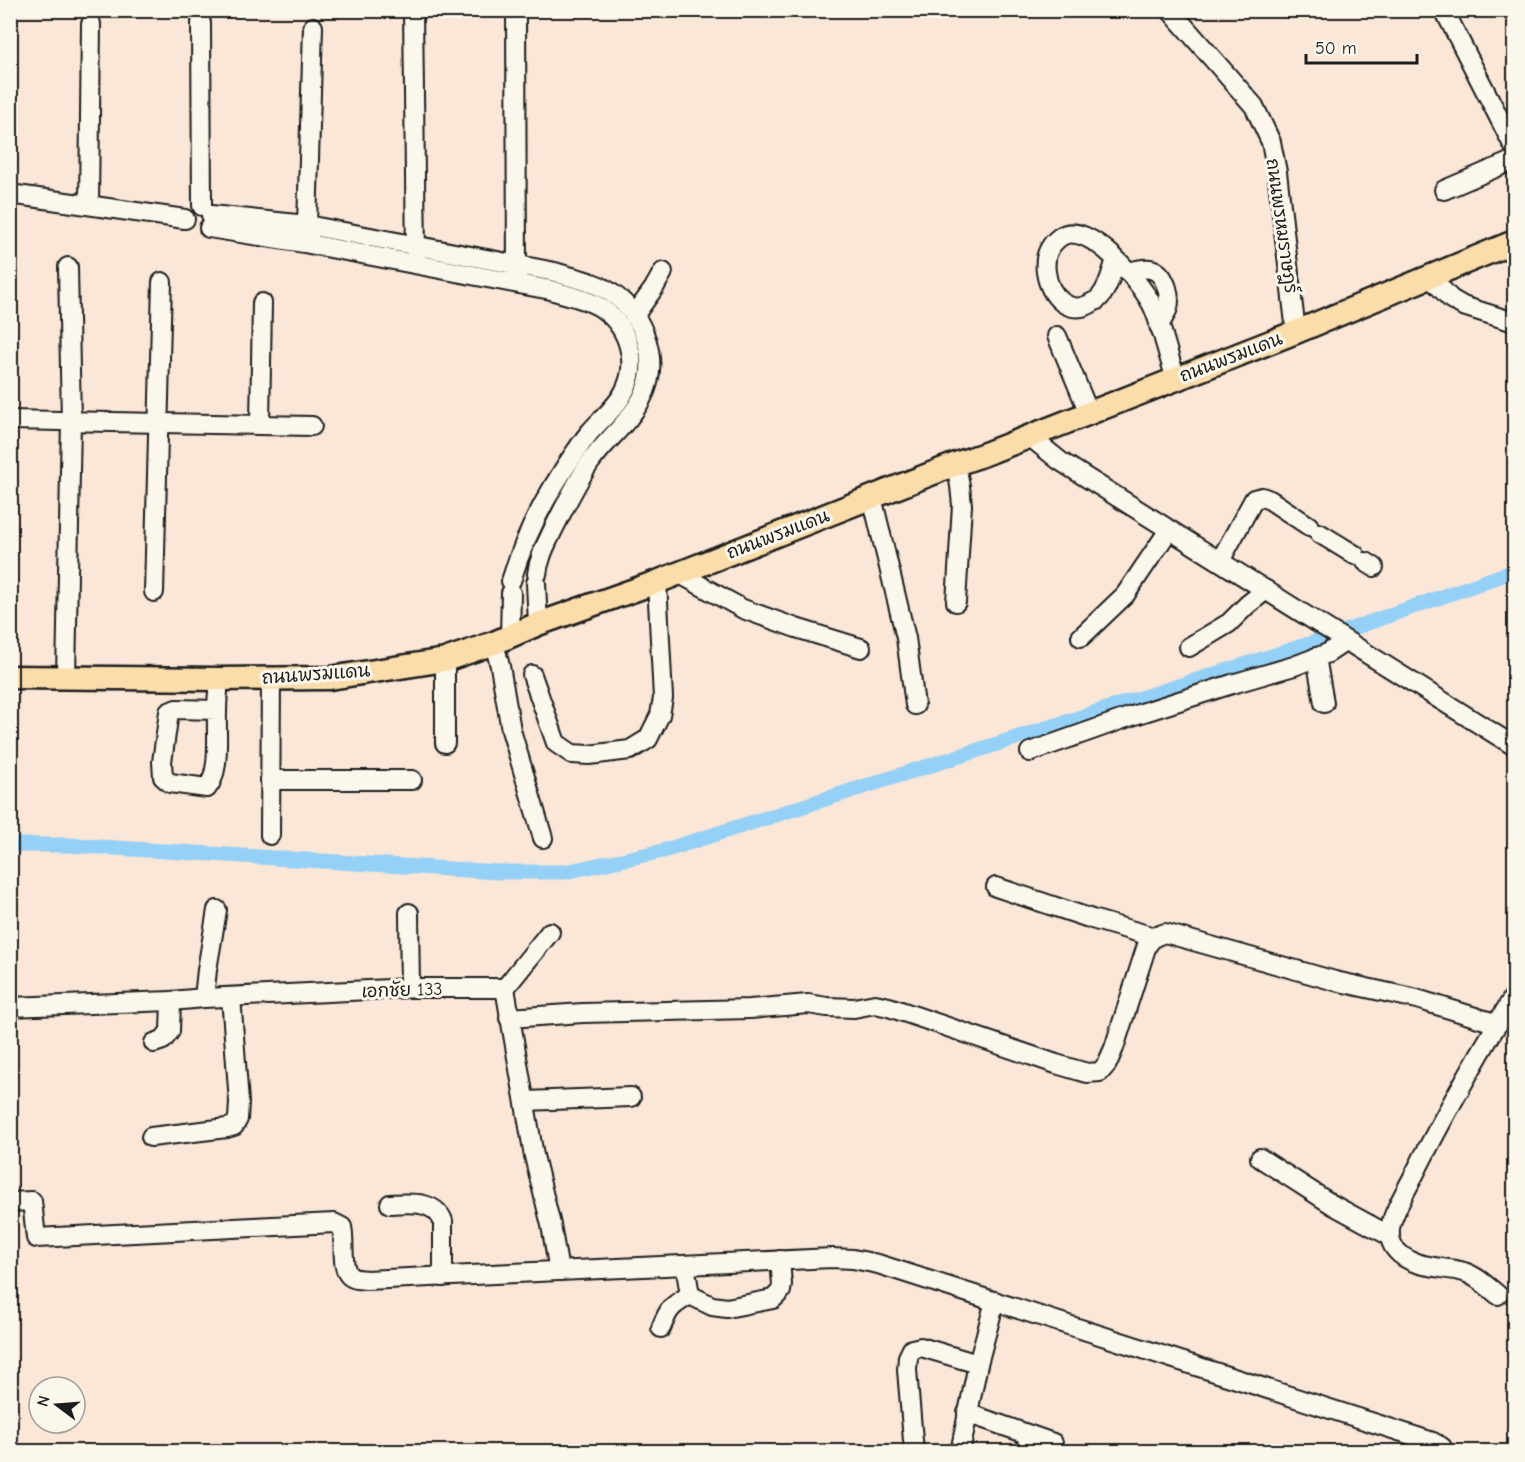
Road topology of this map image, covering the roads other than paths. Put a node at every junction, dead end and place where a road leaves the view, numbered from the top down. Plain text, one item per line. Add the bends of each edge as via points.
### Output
1 (413, 10) edge
2 (516, 10) edge
3 (1170, 10) edge
4 (1444, 10) edge
5 (201, 23) dead end
6 (90, 24) dead end
7 (313, 27) dead end
8 (1515, 147) edge
9 (1515, 160) edge
10 (1444, 190) dead end
11 (10, 194) edge
12 (89, 205) junction
13 (207, 216) junction
14 (307, 225) junction
15 (1515, 242) edge
16 (310, 244) junction
17 (416, 246) junction
18 (1116, 259) dead end
19 (417, 265) junction
20 (518, 265) junction
21 (69, 267) dead end
22 (663, 272) dead end
23 (1430, 277) junction
24 (162, 282) dead end
25 (516, 284) junction
26 (262, 303) dead end
27 (634, 316) junction
28 (1515, 322) edge
29 (1296, 332) junction
30 (1057, 336) dead end
31 (1176, 379) junction
32 (1089, 412) junction
33 (10, 420) edge
34 (71, 421) junction
35 (159, 423) junction
36 (260, 424) junction
37 (312, 426) dead end
38 (1029, 436) junction
39 (591, 446) junction
40 (956, 464) junction
41 (872, 497) junction
42 (1169, 530) junction
43 (1220, 561) junction
44 (1365, 562) dead end
45 (678, 573) junction
46 (537, 576) junction
47 (512, 582) junction
48 (657, 582) junction
49 (1266, 590) junction
50 (154, 592) dead end
51 (956, 602) dead end
52 (538, 624) junction
53 (1081, 636) dead end
54 (1343, 639) junction
55 (502, 640) junction
56 (1189, 647) dead end
57 (861, 648) dead end
58 (1316, 657) junction
59 (445, 660) junction
60 (532, 675) dead end
61 (10, 677) edge
62 (66, 677) junction
63 (271, 678) junction
64 (219, 679) junction
65 (1324, 703) dead end
66 (915, 705) dead end
67 (217, 710) junction
68 (445, 743) dead end
69 (1515, 746) edge
70 (1030, 752) dead end
71 (270, 780) junction
72 (412, 780) dead end
73 (270, 835) dead end
74 (543, 838) dead end
75 (996, 887) dead end
76 (217, 910) dead end
77 (409, 913) dead end
78 (550, 932) dead end
79 (1154, 937) junction
80 (410, 988) junction
81 (505, 988) junction
82 (1515, 996) edge
83 (231, 997) junction
84 (204, 998) junction
85 (171, 1001) junction
86 (10, 1007) edge
87 (509, 1018) junction
88 (1498, 1023) junction
89 (154, 1043) dead end
90 (631, 1097) dead end
91 (525, 1101) junction
92 (151, 1137) dead end
93 (1260, 1158) dead end
94 (10, 1202) edge
95 (390, 1204) dead end
96 (1390, 1236) junction
97 (780, 1260) junction
98 (685, 1265) junction
99 (559, 1271) junction
100 (443, 1277) junction
101 (690, 1295) junction
102 (1498, 1295) dead end
103 (994, 1301) junction
104 (661, 1328) dead end
105 (978, 1364) junction
106 (968, 1413) junction
107 (1027, 1443) edge
108 (1053, 1443) dead end
109 (914, 1452) edge
110 (960, 1452) edge
111 (1444, 1452) edge

1 - 17 street
2 - 20 street
3 - 29 street, ถนนพรหมราษฎร์ via 1254,106 1271,142
4 - 8 street
5 - 13 street
6 - 12 street
7 - 14 street
9 - 10 street
11 - 12 street
12 - 13 street via 185,219 194,232 202,232
13 - 14 street
13 - 16 street
14 - 16 street
14 - 17 street
15 - 23 main road, ถนนพรมแดน
16 - 19 street
17 - 19 street
17 - 20 street
18 - 31 street via 1129,272 1142,268 1161,275 1169,297 1159,326
19 - 25 street
20 - 25 street
20 - 27 street via 591,283 610,292
21 - 34 street
22 - 27 street
23 - 28 street via 1463,306
23 - 29 main road, ถนนพรมแดน
24 - 35 street
25 - 39 street via 562,293 600,307 622,329 629,344 632,361 625,391
26 - 36 street
27 - 39 street via 647,338 648,380 629,417
29 - 31 main road, ถนนพรมแดน
30 - 32 street
31 - 32 main road, ถนนพรมแดน
32 - 38 main road, ถนนพรมแดน
33 - 34 street
34 - 35 street
34 - 62 street
35 - 36 street
35 - 50 street
36 - 37 street
38 - 40 main road, ถนนพรมแดน
38 - 42 street via 1060,461
39 - 46 street via 540,560
39 - 47 street via 556,481 523,546
40 - 41 main road, ถนนพรมแดน
40 - 51 street via 962,505
41 - 45 main road, ถนนพรมแดน
41 - 66 street via 906,638
42 - 43 street
42 - 53 street via 1125,595
43 - 44 street via 1254,499 1262,496
43 - 49 street
45 - 48 main road, ถนนพรมแดน
45 - 57 street via 743,609
46 - 47 street
46 - 52 street
47 - 55 street
48 - 52 main road, ถนนพรมแดน
48 - 60 street via 663,698 660,715 648,739 630,750 572,754 556,743
49 - 54 street
49 - 56 street via 1229,623
52 - 55 main road, ถนนพรมแดน
54 - 58 street via 1328,653
54 - 69 street
55 - 59 main road, ถนนพรมแดน
55 - 74 street via 500,666 511,730
58 - 65 street
58 - 70 street
59 - 63 main road, ถนนพรมแดน via 330,678
59 - 68 street
61 - 62 main road, ถนนพรมแดน
62 - 64 main road, ถนนพรมแดน
63 - 64 main road, ถนนพรมแดน
63 - 71 street
64 - 67 street
67 - 67 street via 212,782 207,788 170,783 163,777 162,762 169,712
71 - 72 street
71 - 73 street
75 - 79 street
76 - 84 street
77 - 80 street
78 - 81 street
79 - 87 street via 1146,945 1114,1048 1100,1072 1087,1073 1056,1064 875,1004 854,1008 808,1004
79 - 88 street via 1165,933
80 - 81 street, เอกชัย 133
80 - 83 street, เอกชัย 133
81 - 87 street
82 - 88 street
83 - 84 street, เอกชัย 133
83 - 92 street via 238,1119 227,1128
84 - 85 street, เอกชัย 133
85 - 86 street, เอกชัย 133
85 - 89 street via 170,1031
87 - 91 street
88 - 96 street via 1431,1141 1396,1211
90 - 91 street
91 - 99 street
93 - 96 street
94 - 100 street via 32,1201 36,1238 334,1223 342,1227 345,1264 354,1279
95 - 100 street via 411,1203 440,1214
96 - 102 street via 1396,1250 1408,1260 1466,1273
97 - 98 street
97 - 101 street via 781,1291 773,1299 727,1308 712,1306
97 - 103 street via 853,1259
98 - 99 street
98 - 101 street
99 - 100 street
101 - 104 street via 675,1304
103 - 105 street
103 - 111 street via 1433,1442
105 - 106 street
105 - 109 street via 921,1347 912,1349 907,1370
106 - 107 street
106 - 110 street
107 - 108 street

